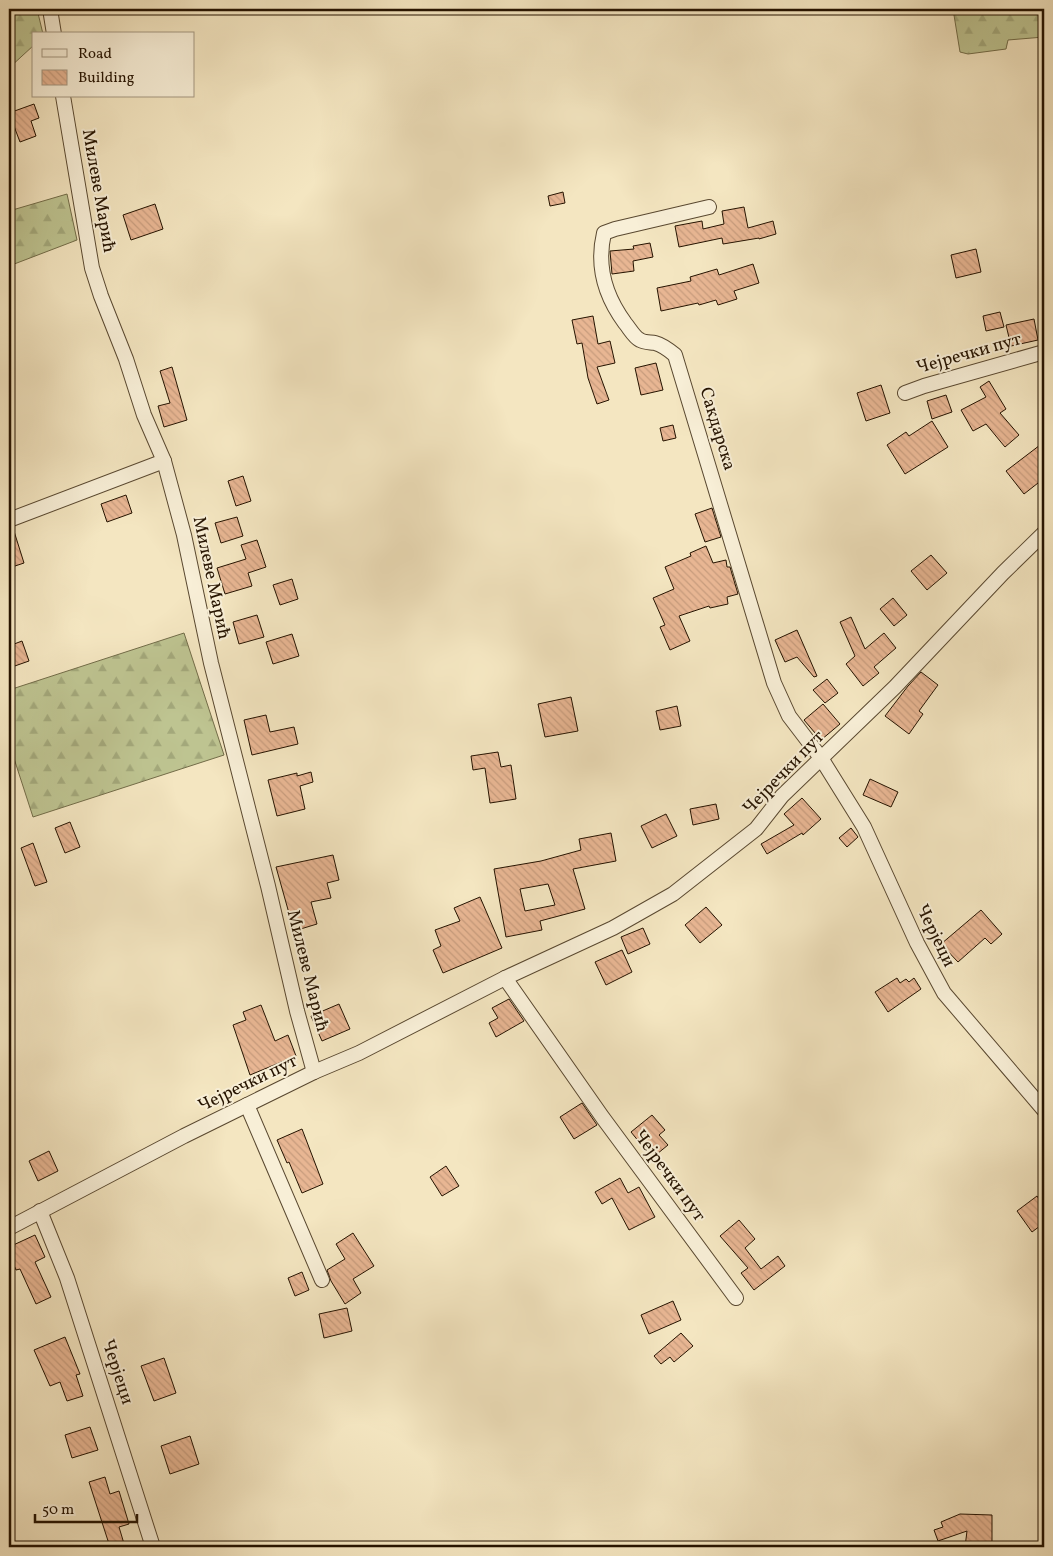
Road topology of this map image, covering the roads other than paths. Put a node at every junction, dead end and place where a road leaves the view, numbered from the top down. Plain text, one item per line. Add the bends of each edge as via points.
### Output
1 (50, 9) edge
2 (54, 32) edge
3 (63, 98) edge
4 (709, 207) dead end
5 (1044, 352) edge
6 (905, 393) dead end
7 (164, 461) junction
8 (9, 520) edge
9 (1044, 533) edge
10 (821, 758) junction
11 (505, 978) junction
12 (314, 1072) junction
13 (248, 1104) junction
14 (1044, 1110) edge
15 (40, 1211) junction
16 (9, 1228) edge
17 (322, 1280) dead end
18 (736, 1298) dead end
19 (153, 1547) edge

1 - 2 street
3 - 7 street, Милеве Мaрић via 96,283
4 - 10 street, Сакдарска via 604,233 602,271 614,308 635,335 641,341 656,344 675,355 774,682 789,716
5 - 6 street, Чејречки пут
7 - 8 street
7 - 12 street, Милеве Мaрић via 184,535 211,663
9 - 10 street, Чејречки пут via 895,687
10 - 11 street, Чејречки пут via 782,796 756,828 674,894 613,928
10 - 14 street, Черјеци via 864,828 944,994
11 - 12 street, Чејречки пут via 359,1053
11 - 18 street, Чејречки пут
12 - 13 street, Чејречки пут
13 - 15 street, Чејречки пут
13 - 17 street
15 - 16 street, Чејречки пут
15 - 19 street, Черјеци via 67,1278

